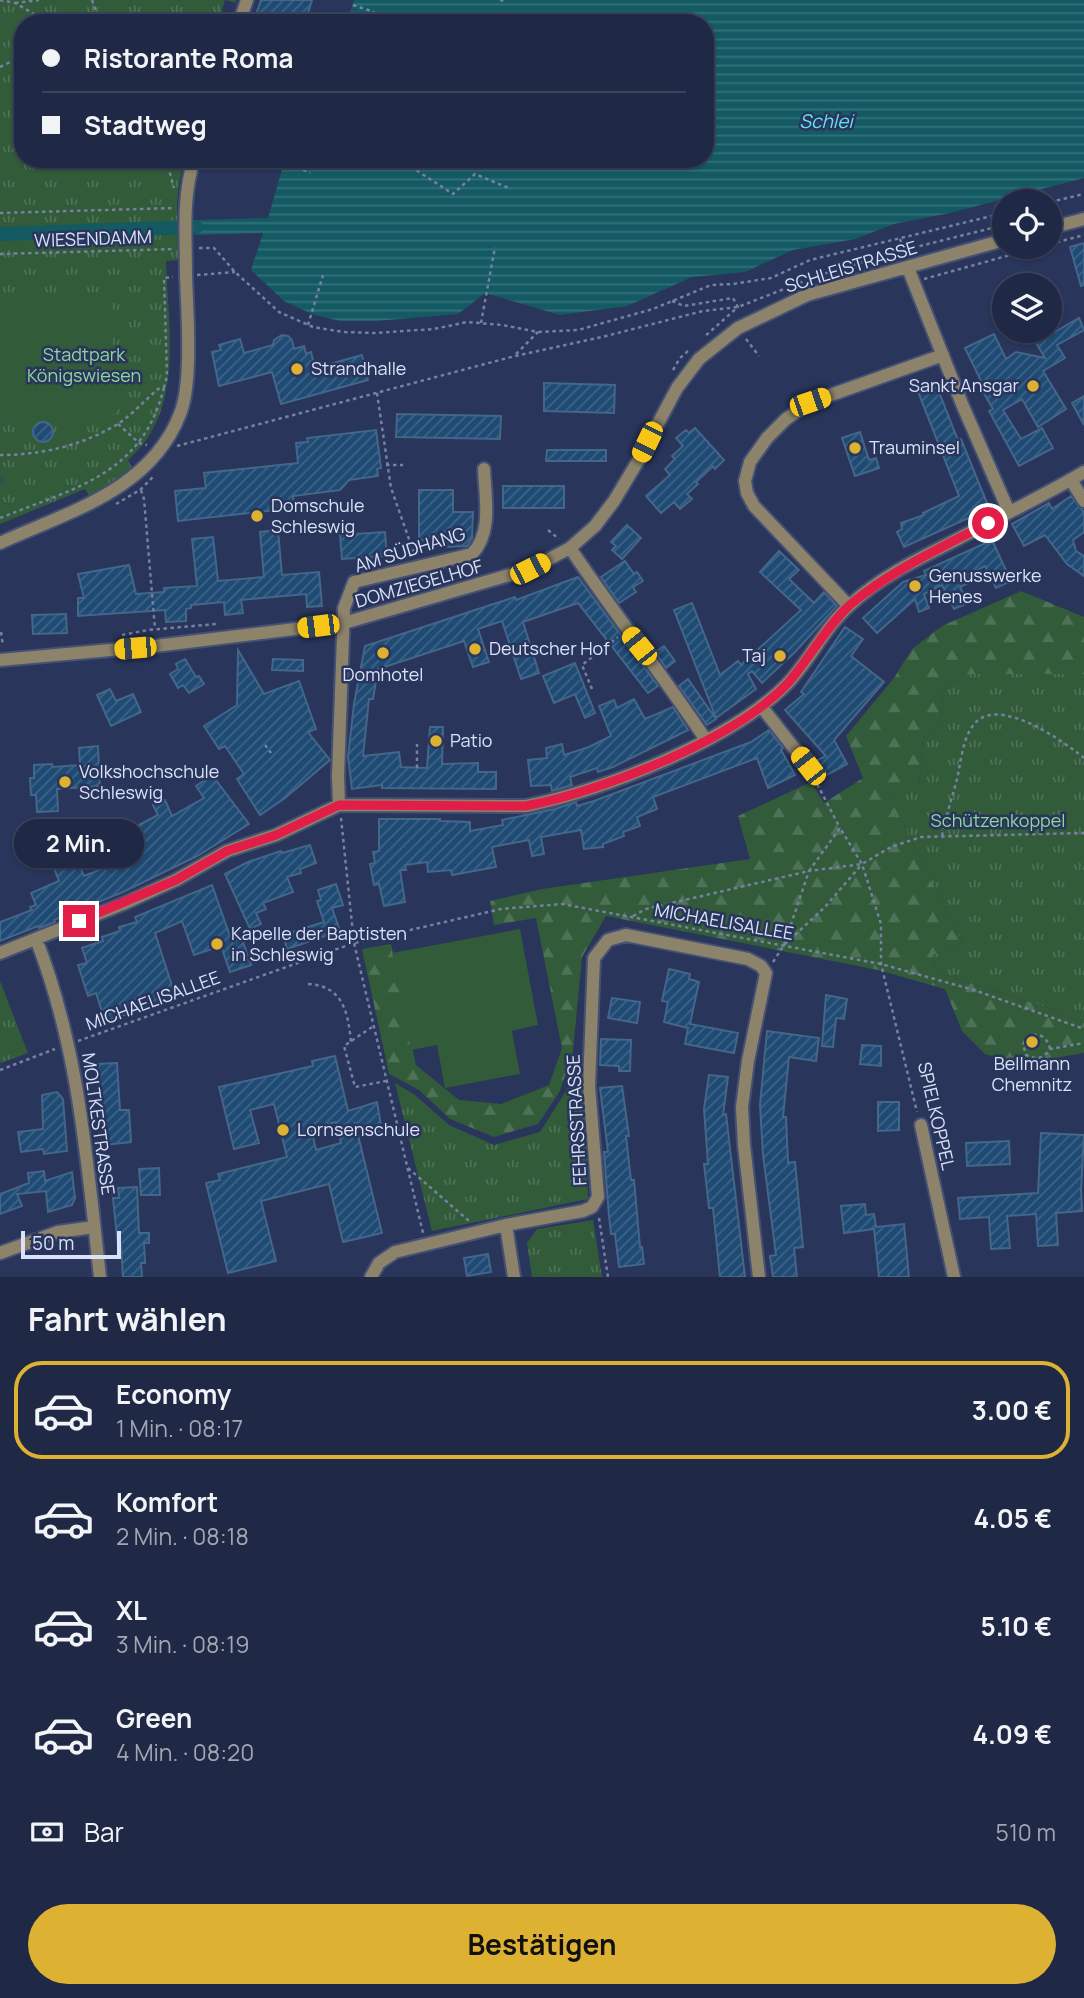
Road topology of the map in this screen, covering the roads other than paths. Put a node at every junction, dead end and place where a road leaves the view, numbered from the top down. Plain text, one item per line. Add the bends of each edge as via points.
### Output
1 (191, 168) edge
2 (1084, 219) edge
3 (1062, 225) edge
4 (992, 244) edge
5 (908, 268) junction
6 (943, 355) junction
7 (485, 469) dead end
8 (1084, 472) edge
9 (1071, 480) junction
10 (1084, 501) edge
11 (1009, 512) junction
12 (0, 543) edge
13 (565, 544) junction
14 (849, 606) junction
15 (344, 623) junction
16 (0, 660) edge
17 (761, 706) junction
18 (706, 740) junction
19 (808, 766) road end
20 (339, 805) junction
21 (36, 939) junction
22 (0, 953) edge
23 (920, 1125) road end
24 (506, 1225) junction
25 (94, 1227) junction
26 (0, 1254) edge
27 (100, 1277) edge
28 (371, 1277) edge
29 (514, 1277) edge
30 (759, 1277) edge
31 (954, 1277) edge

1 - 12 street via 184,207 187,370 181,412 161,450 145,468 110,493
2 - 3 street
4 - 5 street, SCHLEISTRASSE
5 - 6 street
5 - 13 street, SCHLEISTRASSE via 807,295 770,311 738,328 699,359 677,388 614,501 595,526
6 - 11 street
6 - 14 street via 810,402 786,419 750,462 745,481 754,506
7 - 15 street, AM SÜDHANG via 485,529 472,554 354,582 344,608
8 - 9 street
9 - 10 street
9 - 11 street
11 - 14 street via 901,568
13 - 15 street, DOMZIEGELHOF via 530,569
13 - 18 street
14 - 17 street via 787,684
15 - 16 street
15 - 20 street, DOMZIEGELHOF
17 - 18 street
17 - 19 street
18 - 20 street via 625,777 526,806
20 - 21 street
21 - 22 street
21 - 25 street, MOLTKESTRASSE via 77,1083
23 - 31 street, SPIELKOPPEL
24 - 28 street via 395,1252 379,1263
24 - 29 street
24 - 30 street, FEHRSSTRASSE via 583,1211 598,1197 589,1086 594,958 608,940 626,935 748,959 766,973 742,1107
25 - 26 street via 58,1232
25 - 27 street, MOLTKESTRASSE

